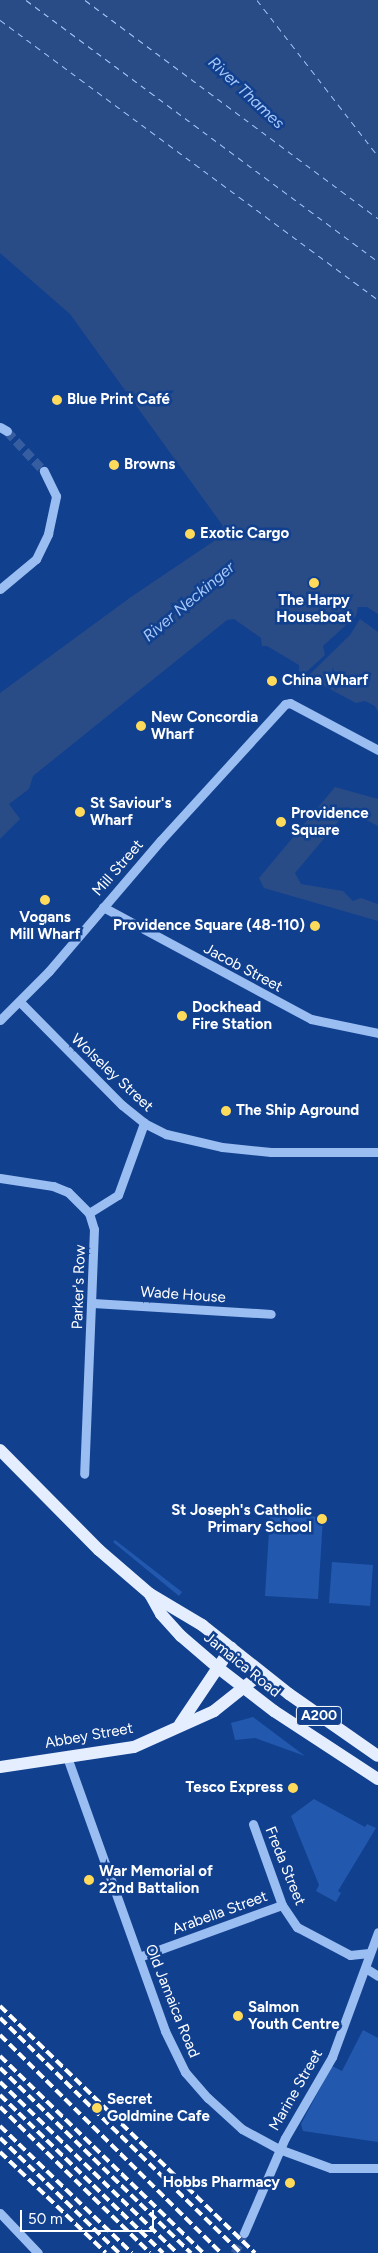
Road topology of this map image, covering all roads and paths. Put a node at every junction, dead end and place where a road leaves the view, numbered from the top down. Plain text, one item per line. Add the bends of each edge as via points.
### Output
1 (44, 471) tunnel mouth
2 (0, 589) edge
3 (378, 750) edge
4 (103, 906) junction
5 (20, 1002) junction
6 (0, 1020) edge
7 (378, 1033) edge
8 (144, 1123) junction
9 (378, 1152) edge
10 (0, 1178) edge
11 (89, 1213) junction
12 (93, 1303) junction
13 (271, 1314) dead end
14 (0, 1450) edge
15 (84, 1474) dead end
16 (150, 1594) junction
17 (231, 1648) junction
18 (217, 1667) junction
19 (262, 1673) junction
20 (245, 1688) junction
21 (180, 1724) junction
22 (378, 1756) edge
23 (67, 1757) junction
24 (0, 1767) edge
25 (378, 1779) edge
26 (254, 1824) dead end
27 (282, 1905) junction
28 (378, 1932) edge
29 (369, 1953) junction
30 (139, 1957) junction
31 (367, 1969) junction
32 (378, 1976) edge
33 (279, 2150) junction
34 (378, 2168) edge
35 (0, 2213) edge
36 (244, 2233) tunnel mouth
37 (38, 2253) edge

1 - 2 street via 56,496 48,534 36,559
3 - 4 street, Mill Street via 290,703 274,715
4 - 5 street, Mill Street
4 - 7 street, Jacob Street via 311,1019
5 - 6 street, Mill Street
5 - 8 street, Wolseley Street
8 - 9 street, Wolseley Street via 188,1141 222,1147 271,1152
8 - 11 street via 118,1195
10 - 11 street via 53,1186 81,1202
11 - 12 street, Parker's Row via 95,1244
12 - 13 street, Wade House
12 - 15 street, Parker's Row
14 - 16 main road, Jamaica Road / A200 via 99,1550
16 - 17 main road, Jamaica Road / A200 via 168,1601
16 - 18 main road, Jamaica Road / A200 via 161,1614 181,1636
17 - 18 main road
17 - 19 main road, Jamaica Road / A200
18 - 20 main road, Jamaica Road / A200
18 - 21 main road
19 - 20 main road, Abbey Street
19 - 22 main road, Jamaica Road / A200
20 - 21 main road, Abbey Street via 214,1711
20 - 25 main road, Jamaica Road / A200 via 324,1747
21 - 23 main road, Abbey Street via 134,1747
23 - 24 main road, Abbey Street
23 - 30 street, Old Jamaica Road
26 - 27 street, Freda Street
27 - 29 street, Freda Street via 297,1927 350,1955
27 - 30 street, Arabella Street
28 - 29 street, Marine Street
29 - 31 street, Marine Street
30 - 33 street, Old Jamaica Road via 165,2031 185,2072 242,2129
31 - 32 street
31 - 33 street, Marine Street via 332,2057
33 - 34 street, Old Jamaica Road via 331,2168
33 - 36 street, Marine Street
35 - 37 street

